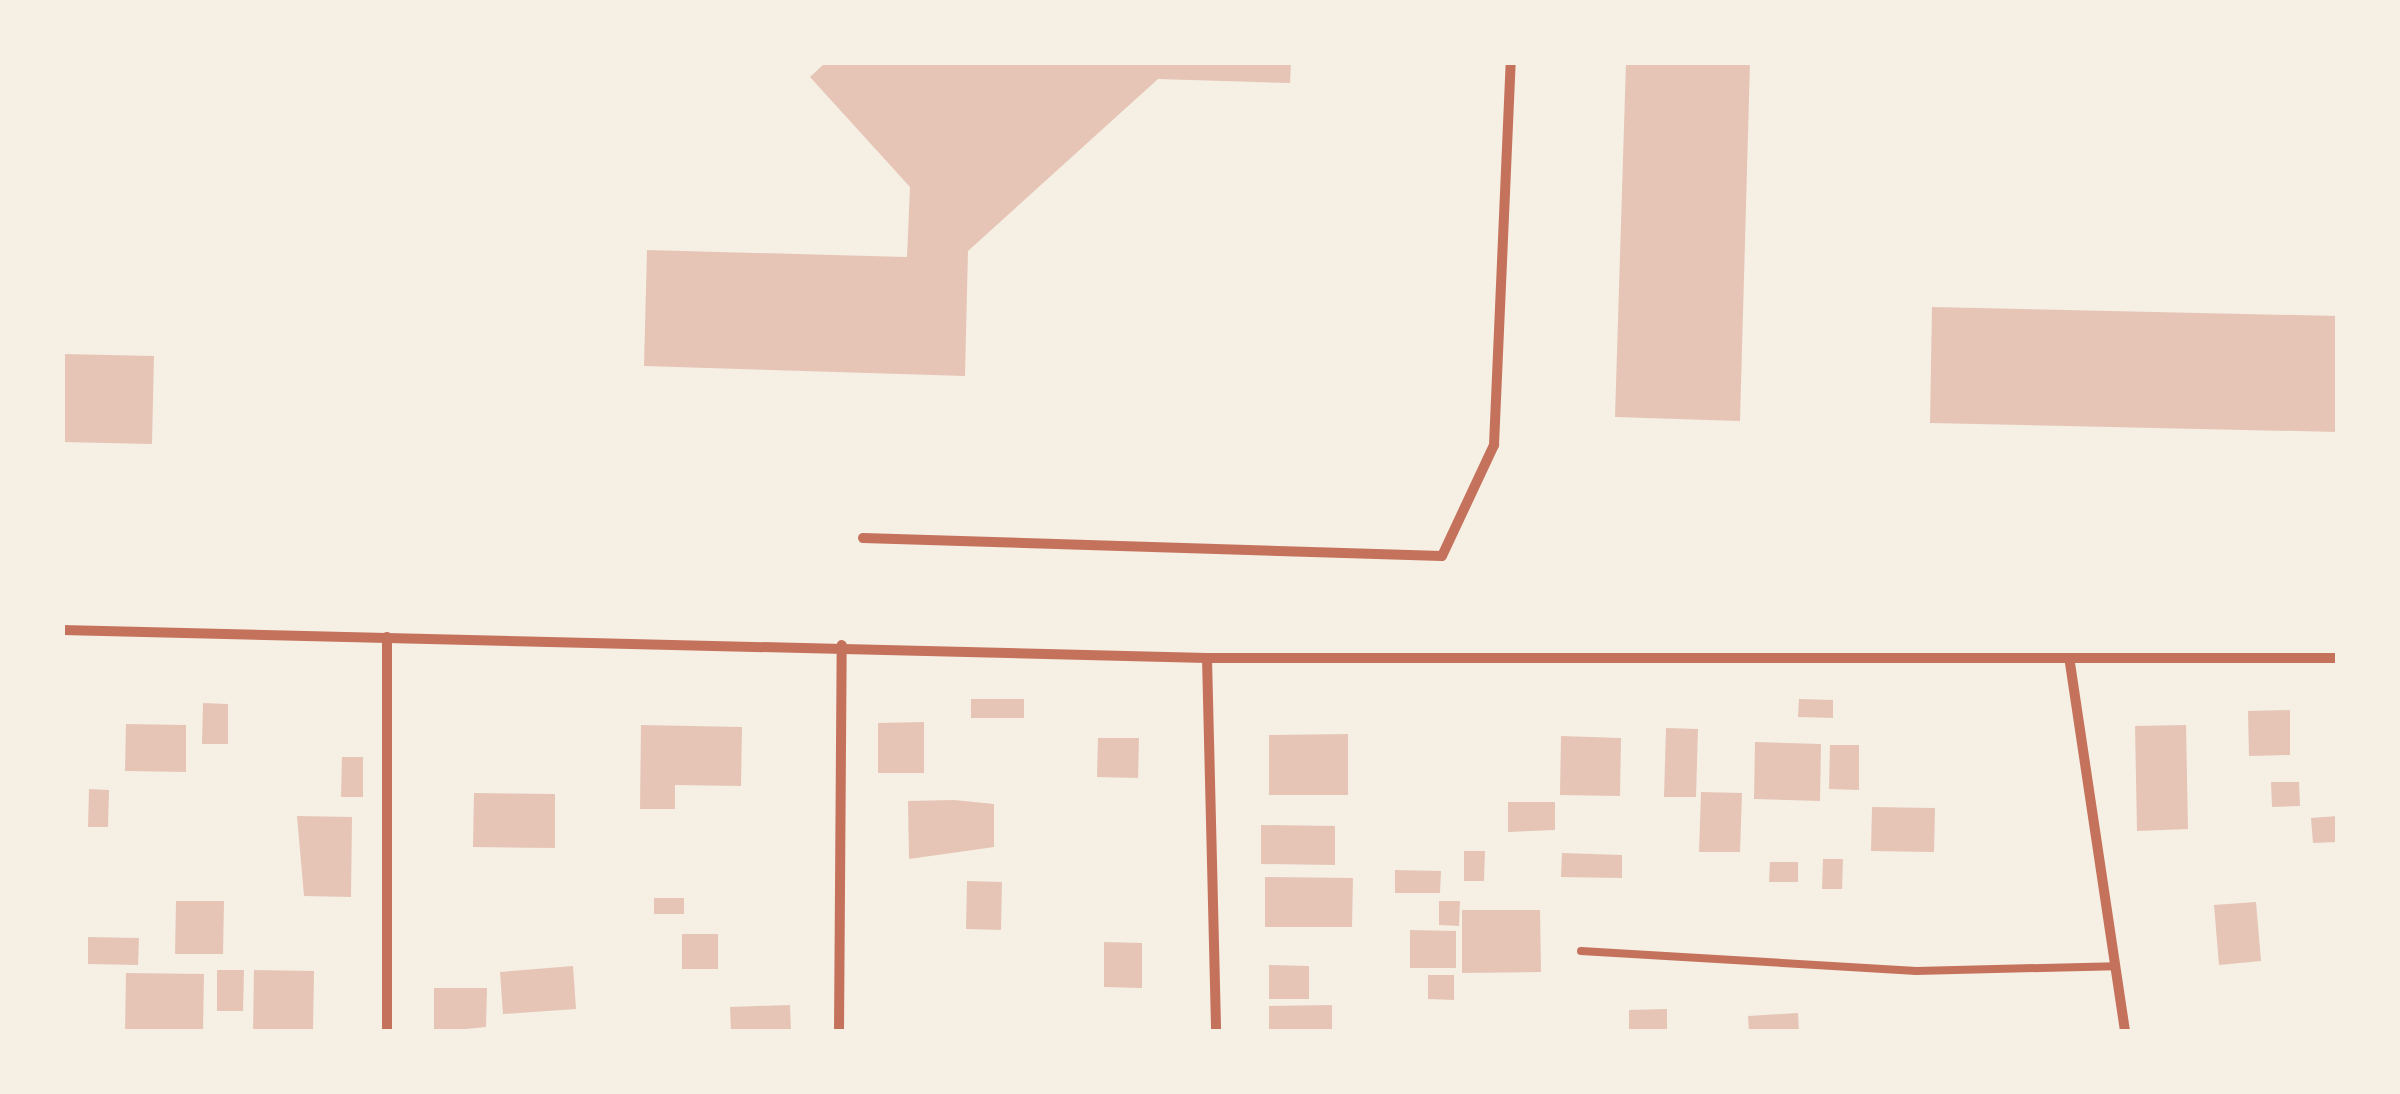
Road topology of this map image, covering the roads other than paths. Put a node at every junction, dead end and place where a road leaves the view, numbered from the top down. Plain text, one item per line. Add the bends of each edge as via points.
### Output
1 (1511, 62) edge
2 (862, 538) dead end
3 (62, 630) edge
4 (388, 637) junction
5 (842, 645) junction
6 (1206, 658) junction
7 (2338, 658) edge
8 (2070, 663) junction
9 (1582, 951) dead end
10 (2115, 966) junction
11 (387, 1032) edge
12 (838, 1032) edge
13 (1216, 1032) edge
14 (2124, 1032) edge

1 - 2 street via 1494,445 1442,556
3 - 4 street
4 - 5 street
4 - 11 street
5 - 6 street
5 - 12 street
6 - 8 street
6 - 13 street
7 - 8 street
8 - 10 street
9 - 10 lane via 1916,971
10 - 14 street

